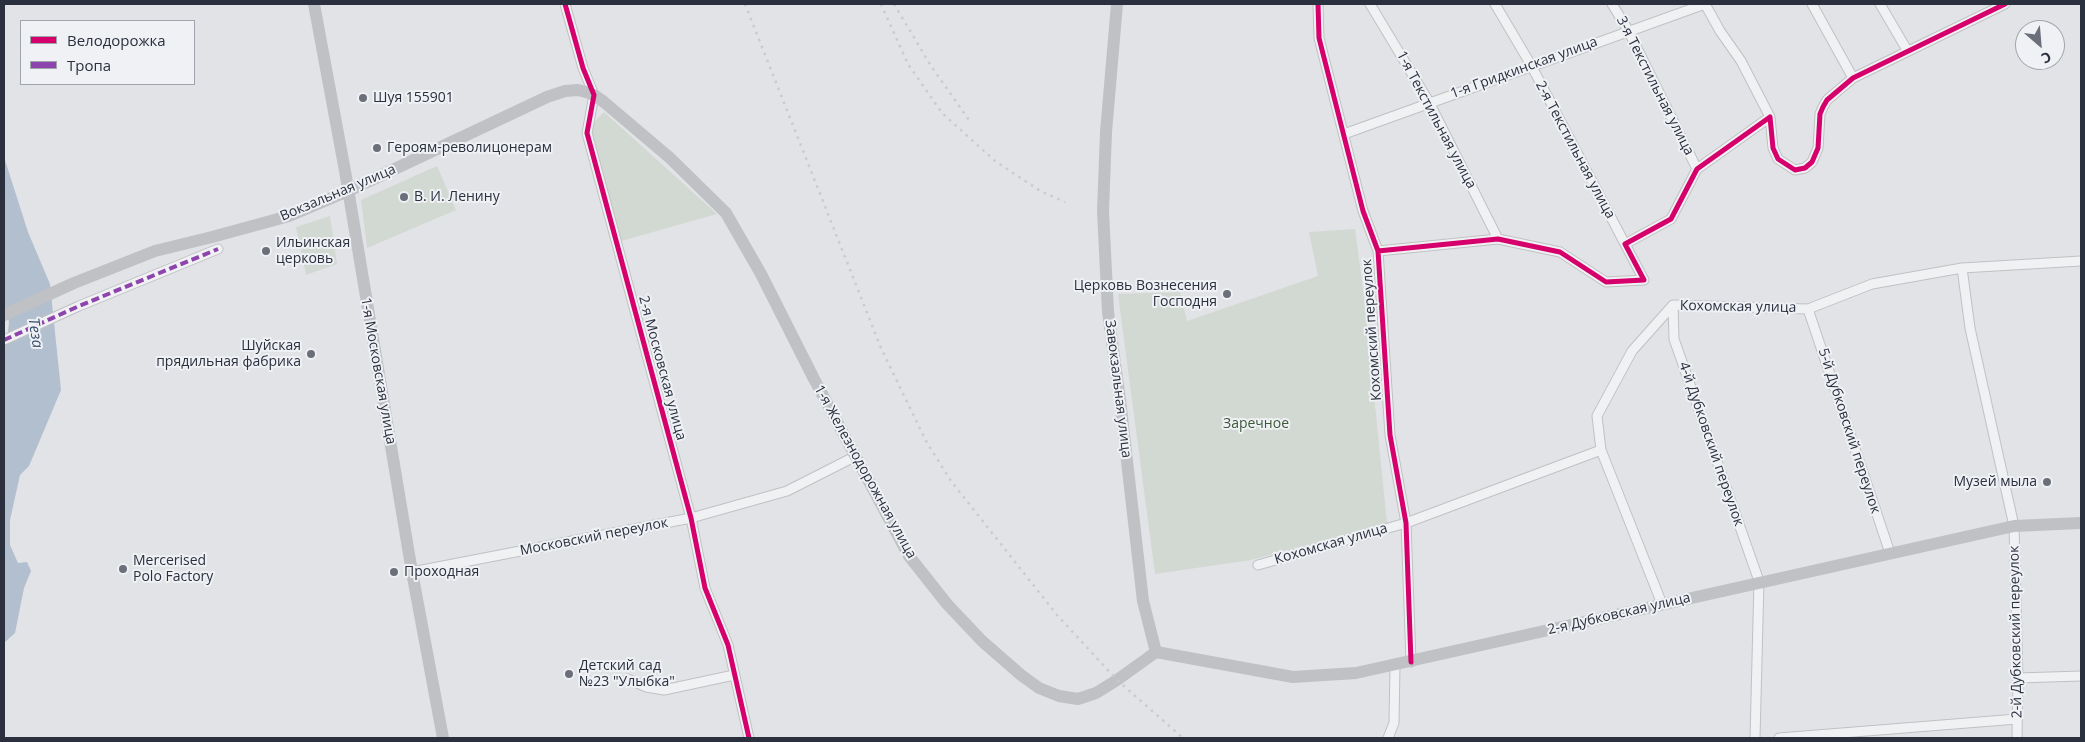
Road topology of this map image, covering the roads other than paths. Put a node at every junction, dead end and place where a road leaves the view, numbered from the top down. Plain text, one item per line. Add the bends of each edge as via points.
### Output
1 (314, 4) edge
2 (564, 4) edge
3 (1116, 4) edge
4 (1318, 4) edge
5 (1370, 4) edge
6 (1495, 4) edge
7 (1612, 4) edge
8 (1705, 4) edge
9 (1812, 4) edge
10 (1880, 4) edge
11 (2005, 4) edge
12 (1628, 30) junction
13 (1907, 50) junction
14 (1531, 65) junction
15 (1853, 78) junction
16 (594, 95) junction
17 (1429, 102) junction
18 (1770, 117) junction
19 (1344, 134) junction
20 (1697, 169) junction
21 (348, 191) junction
22 (1498, 239) junction
23 (1625, 244) junction
24 (218, 249) dead end
25 (1378, 251) junction
26 (2081, 261) edge
27 (1962, 268) junction
28 (1673, 305) junction
29 (1808, 309) junction
30 (4, 315) edge
31 (4, 340) edge
32 (1601, 450) junction
33 (856, 456) junction
34 (691, 518) junction
35 (1406, 523) junction
36 (2081, 524) edge
37 (2014, 526) junction
38 (1890, 553) junction
39 (1258, 565) dead end
40 (412, 572) junction
41 (1759, 581) junction
42 (1662, 604) junction
43 (1156, 652) junction
44 (1411, 662) junction
45 (1395, 666) junction
46 (734, 674) junction
47 (2081, 676) edge
48 (628, 678) dead end
49 (2018, 678) junction
50 (2017, 720) junction
51 (443, 738) edge
52 (749, 738) edge
53 (1388, 738) edge
54 (1755, 738) edge
55 (1779, 738) edge
56 (2017, 738) edge

1 - 21 main road, 1-я Московская улица
2 - 16 street
3 - 43 main road, Завокзальная улица via 1103,201 1108,312 1143,601
4 - 19 street, Кохомский переулок via 1319,38
5 - 17 street, 1-я Текстильная улица
6 - 14 street, 2-я Текстильная улица
7 - 12 street, 3-я Текстильная улица
8 - 12 street, 1-я Гридкинская улица
8 - 18 street via 1741,61
9 - 15 street
10 - 13 street
11 - 13 street
12 - 14 street, 1-я Гридкинская улица
12 - 20 street, 3-я Текстильная улица
13 - 15 street
14 - 17 street, 1-я Гридкинская улица
14 - 23 street, 2-я Текстильная улица
15 - 18 street via 1823,107 1818,148 1812,162 1805,168 1795,170 1778,159 1773,148
16 - 21 main road, Вокзальная улица via 578,90 546,98
16 - 33 main road, 1-я Железнодорожная улица via 670,158 726,213
16 - 34 street, 2-я Московская улица via 587,133
17 - 19 street, 1-я Гридкинская улица
17 - 22 street, 1-я Текстильная улица
18 - 20 street
19 - 25 street, Кохомский переулок via 1363,211
20 - 23 street via 1671,219
21 - 30 main road, Вокзальная улица via 288,216 156,251
21 - 40 main road, 1-я Московская улица
22 - 23 street, 2-я Текстильная улица via 1560,252 1606,282 1644,280
22 - 25 street
24 - 31 street
25 - 35 street, Кохомский переулок via 1390,435
26 - 27 street, Кохомская улица
27 - 29 street, Кохомская улица via 1872,284
27 - 37 street, 2-й Дубковский переулок via 1970,328
28 - 29 street, Кохомская улица
28 - 32 street, Кохомская улица via 1632,351 1597,416
28 - 41 street, 4-й Дубковский переулок via 1674,339
29 - 38 street, 5-й Дубковский переулок
32 - 35 street, Кохомская улица
32 - 42 street
33 - 34 street, Московский переулок via 788,491
33 - 43 main road, 1-я Железнодорожная улица via 909,556 947,604 982,641 1040,688 1078,699 1096,693
34 - 40 street, Московский переулок
34 - 46 street, 2-я Московская улица via 705,588 728,645
35 - 39 street, Кохомская улица
35 - 44 street, Кохомский переулок
36 - 37 main road, 2-я Дубковская улица
37 - 38 main road, 2-я Дубковская улица
37 - 49 street, 2-й Дубковский переулок
38 - 41 main road, 2-я Дубковская улица
40 - 51 main road, 1-я Московская улица
41 - 42 main road, 2-я Дубковская улица
41 - 54 street
42 - 44 main road, 2-я Дубковская улица
43 - 45 main road, 2-я Дубковская улица via 1293,677 1330,676
44 - 45 main road, 2-я Дубковская улица
45 - 53 street via 1394,723
46 - 48 street via 664,690 646,687
46 - 52 street, 2-я Московская улица
47 - 49 street
49 - 50 street, 2-й Дубковский переулок
50 - 55 street
50 - 56 street, 2-й Дубковский переулок

